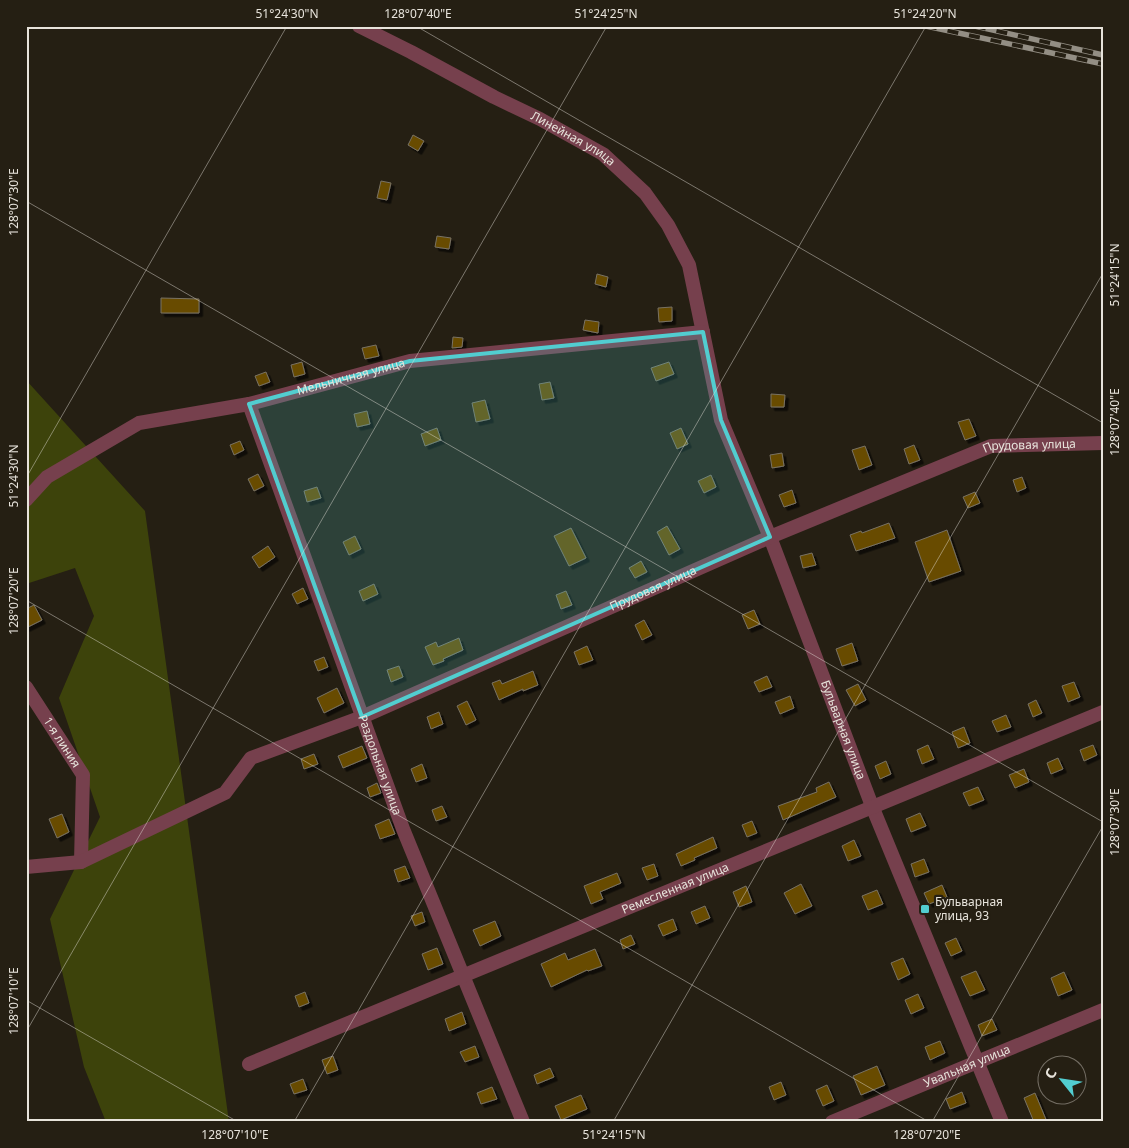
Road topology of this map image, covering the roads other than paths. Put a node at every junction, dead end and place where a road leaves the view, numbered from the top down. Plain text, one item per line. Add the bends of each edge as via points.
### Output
1 (359, 26) edge
2 (703, 332) junction
3 (249, 404) junction
4 (1103, 442) edge
5 (26, 500) edge
6 (770, 538) junction
7 (26, 686) edge
8 (1103, 712) edge
9 (362, 717) junction
10 (872, 806) junction
11 (81, 862) junction
12 (26, 867) edge
13 (463, 976) junction
14 (1103, 1010) edge
15 (979, 1062) junction
16 (249, 1064) dead end
17 (523, 1122) edge
18 (832, 1122) edge
19 (1002, 1122) edge

1 - 2 street, Линейная улица via 603,154 645,193 668,225 689,265
2 - 3 street, Мельничная улица via 410,361
2 - 6 street, Бульварная улица via 721,420
3 - 5 street, Мельничная улица via 139,423 48,477
3 - 9 street, Раздольная улица
4 - 6 street, Прудовая улица via 991,446
6 - 9 street, Прудовая улица
6 - 10 street, Бульварная улица
7 - 11 street, 1-я линия via 84,775
8 - 10 street, Ремесленная улица
9 - 11 street, Прудовая улица via 251,758 226,793
9 - 13 street, Раздольная улица
10 - 13 street, Ремесленная улица
10 - 15 street, Бульварная улица
11 - 12 street
13 - 16 street, Ремесленная улица
13 - 17 street, Раздольная улица
14 - 15 street, Увальная улица
15 - 18 street, Увальная улица
15 - 19 street, Бульварная улица

